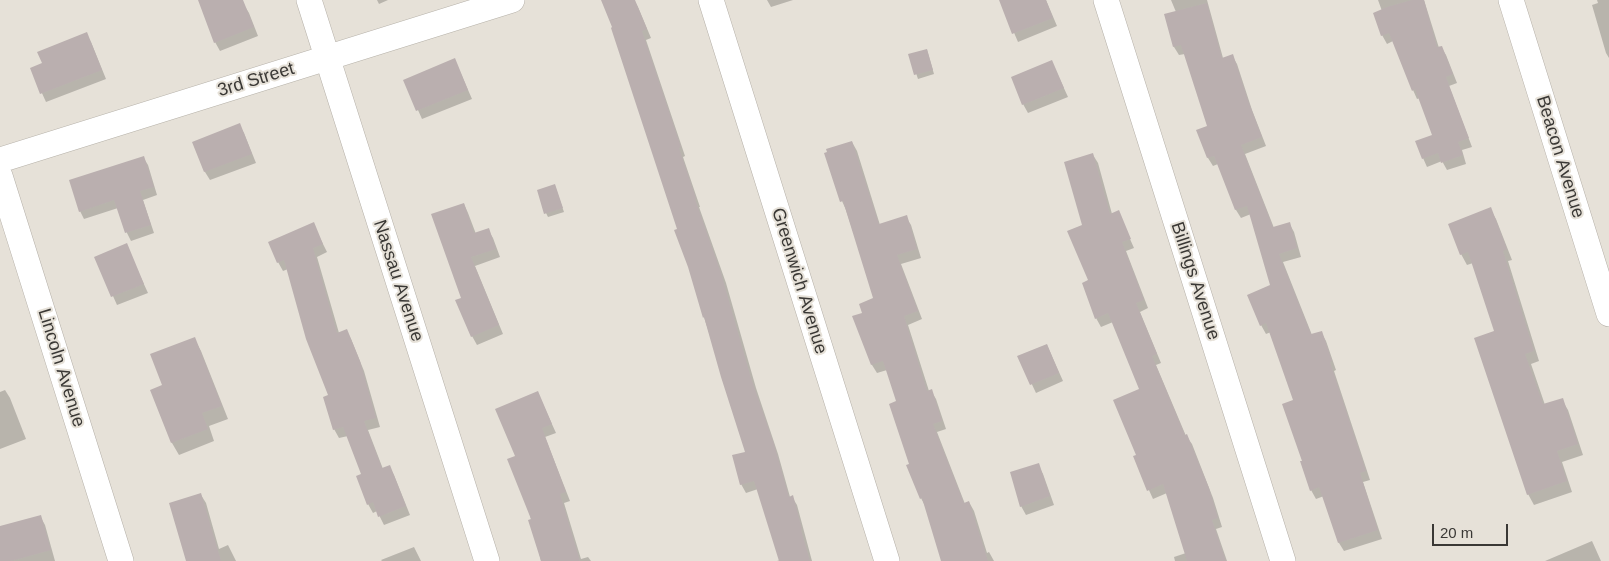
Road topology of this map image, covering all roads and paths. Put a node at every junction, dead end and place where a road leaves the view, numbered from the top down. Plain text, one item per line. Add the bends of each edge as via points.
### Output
1 (309, 0) edge
2 (512, 0) edge
3 (711, 0) edge
4 (1106, 0) edge
5 (1511, 0) edge
6 (328, 58) junction
7 (0, 160) edge
8 (0, 176) edge
9 (1609, 314) edge
10 (121, 561) edge
11 (487, 561) edge
12 (887, 561) edge
13 (1284, 561) edge

1 - 6 street, Nassau Avenue
2 - 6 street, 3rd Street
3 - 12 street, Greenwich Avenue
4 - 13 street, Billings Avenue
5 - 9 street, Beacon Avenue
6 - 7 street, 3rd Street
6 - 11 street, Nassau Avenue
8 - 10 street, Lincoln Avenue

